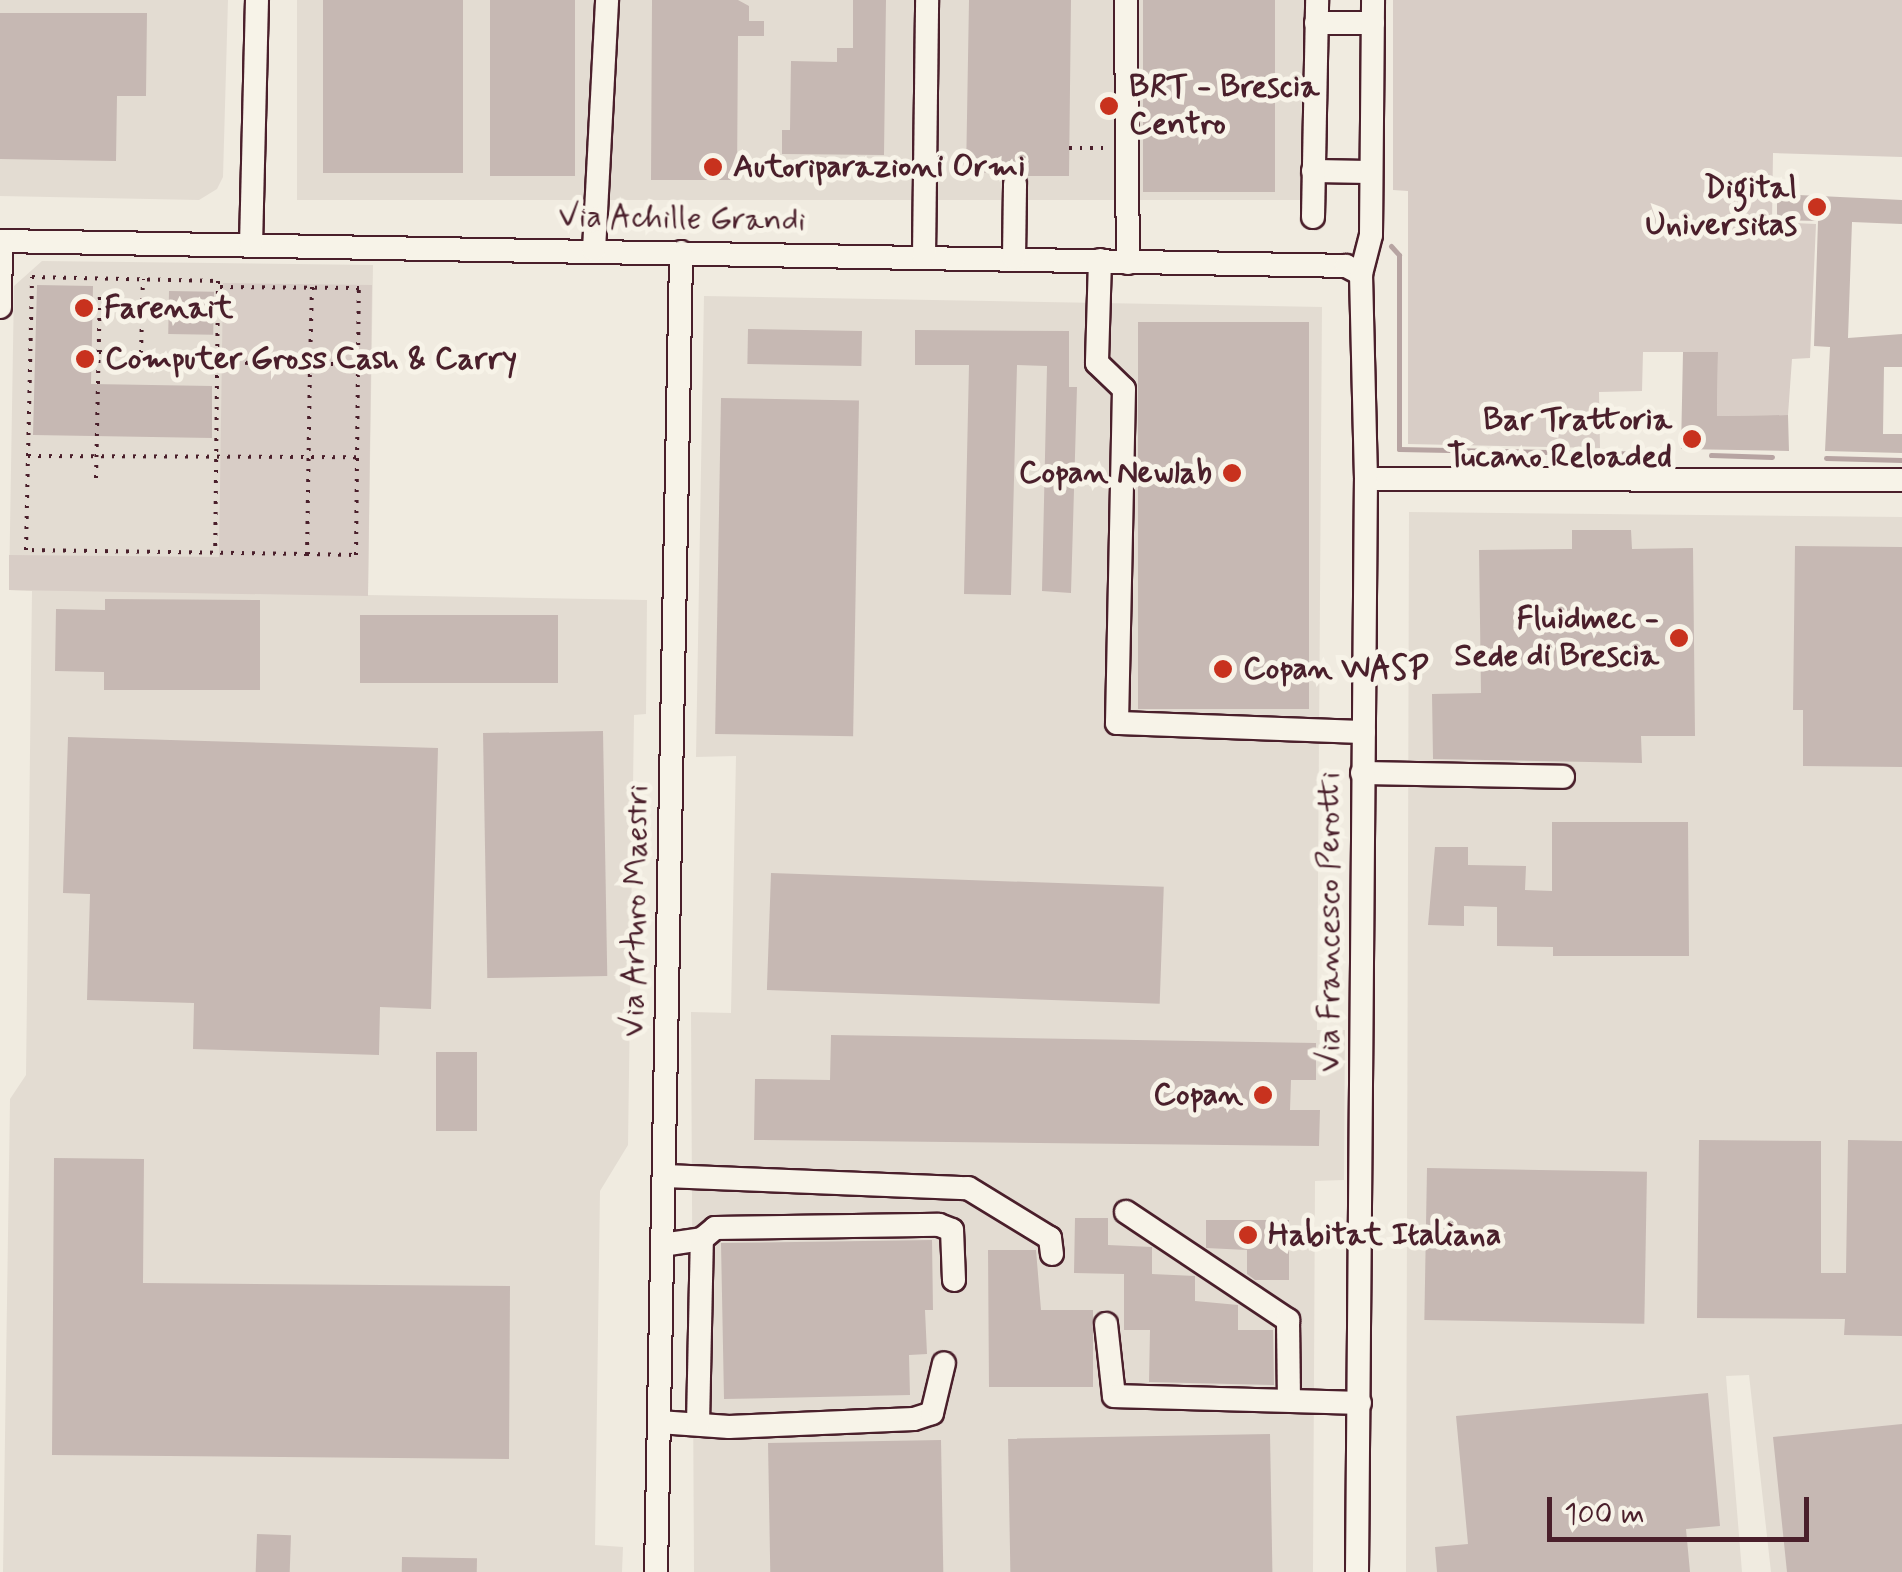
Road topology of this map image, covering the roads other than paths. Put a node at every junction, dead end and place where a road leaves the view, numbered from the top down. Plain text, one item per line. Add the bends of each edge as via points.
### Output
1 (257, 0) edge
2 (607, 0) edge
3 (927, 0) edge
4 (1126, 0) edge
5 (1316, 12) edge
6 (1373, 12) edge
7 (1313, 171) junction
8 (1371, 172) junction
9 (1015, 184) dead end
10 (1312, 216) dead end
11 (0, 241) edge
12 (250, 245) junction
13 (594, 250) junction
14 (681, 252) junction
15 (924, 256) junction
16 (1014, 258) junction
17 (1100, 260) junction
18 (1128, 263) junction
19 (1361, 274) junction
20 (0, 307) edge
21 (1366, 479) junction
22 (1902, 480) edge
23 (1364, 732) junction
24 (1362, 774) junction
25 (1563, 777) dead end
26 (664, 1176) junction
27 (1126, 1212) dead end
28 (702, 1239) junction
29 (662, 1246) junction
30 (1052, 1254) dead end
31 (954, 1280) dead end
32 (1106, 1324) dead end
33 (700, 1353) junction
34 (660, 1354) junction
35 (944, 1363) dead end
36 (1290, 1398) junction
37 (1360, 1403) junction
38 (659, 1422) junction
39 (698, 1424) junction
40 (656, 1572) edge
41 (1357, 1572) edge

1 - 12 street
2 - 13 street
3 - 15 street
4 - 18 street
5 - 6 street
5 - 7 street
6 - 8 street, Via Francesco Perotti
7 - 8 street
7 - 10 street
8 - 19 street, Via Francesco Perotti via 1371,236
9 - 16 street
11 - 12 street, Via Achille Grandi
11 - 20 street
12 - 13 street, Via Achille Grandi
13 - 14 street, Via Achille Grandi
14 - 15 street, Via Achille Grandi
14 - 26 street, Via Arturo Maestri
15 - 16 street, Via Achille Grandi
16 - 17 street, Via Achille Grandi
17 - 18 street, Via Achille Grandi
17 - 23 street via 1097,363 1124,389 1117,723
18 - 19 street, Via Achille Grandi via 1346,266
19 - 21 street, Via Francesco Perotti
21 - 22 street
21 - 23 street, Via Francesco Perotti
23 - 24 street, Via Francesco Perotti
24 - 25 street
24 - 37 street, Via Francesco Perotti
26 - 29 street, Via Arturo Maestri
26 - 30 street via 968,1188 1050,1238
27 - 36 street via 1288,1320
28 - 29 street
28 - 31 street via 715,1228 939,1224 952,1230
28 - 33 street
29 - 34 street, Via Arturo Maestri
32 - 36 street via 1114,1396
33 - 34 street
33 - 39 street
34 - 38 street, Via Arturo Maestri
35 - 39 street via 932,1413 914,1419
36 - 37 street
37 - 41 street, Via Francesco Perotti
38 - 39 street
38 - 40 street, Via Arturo Maestri

